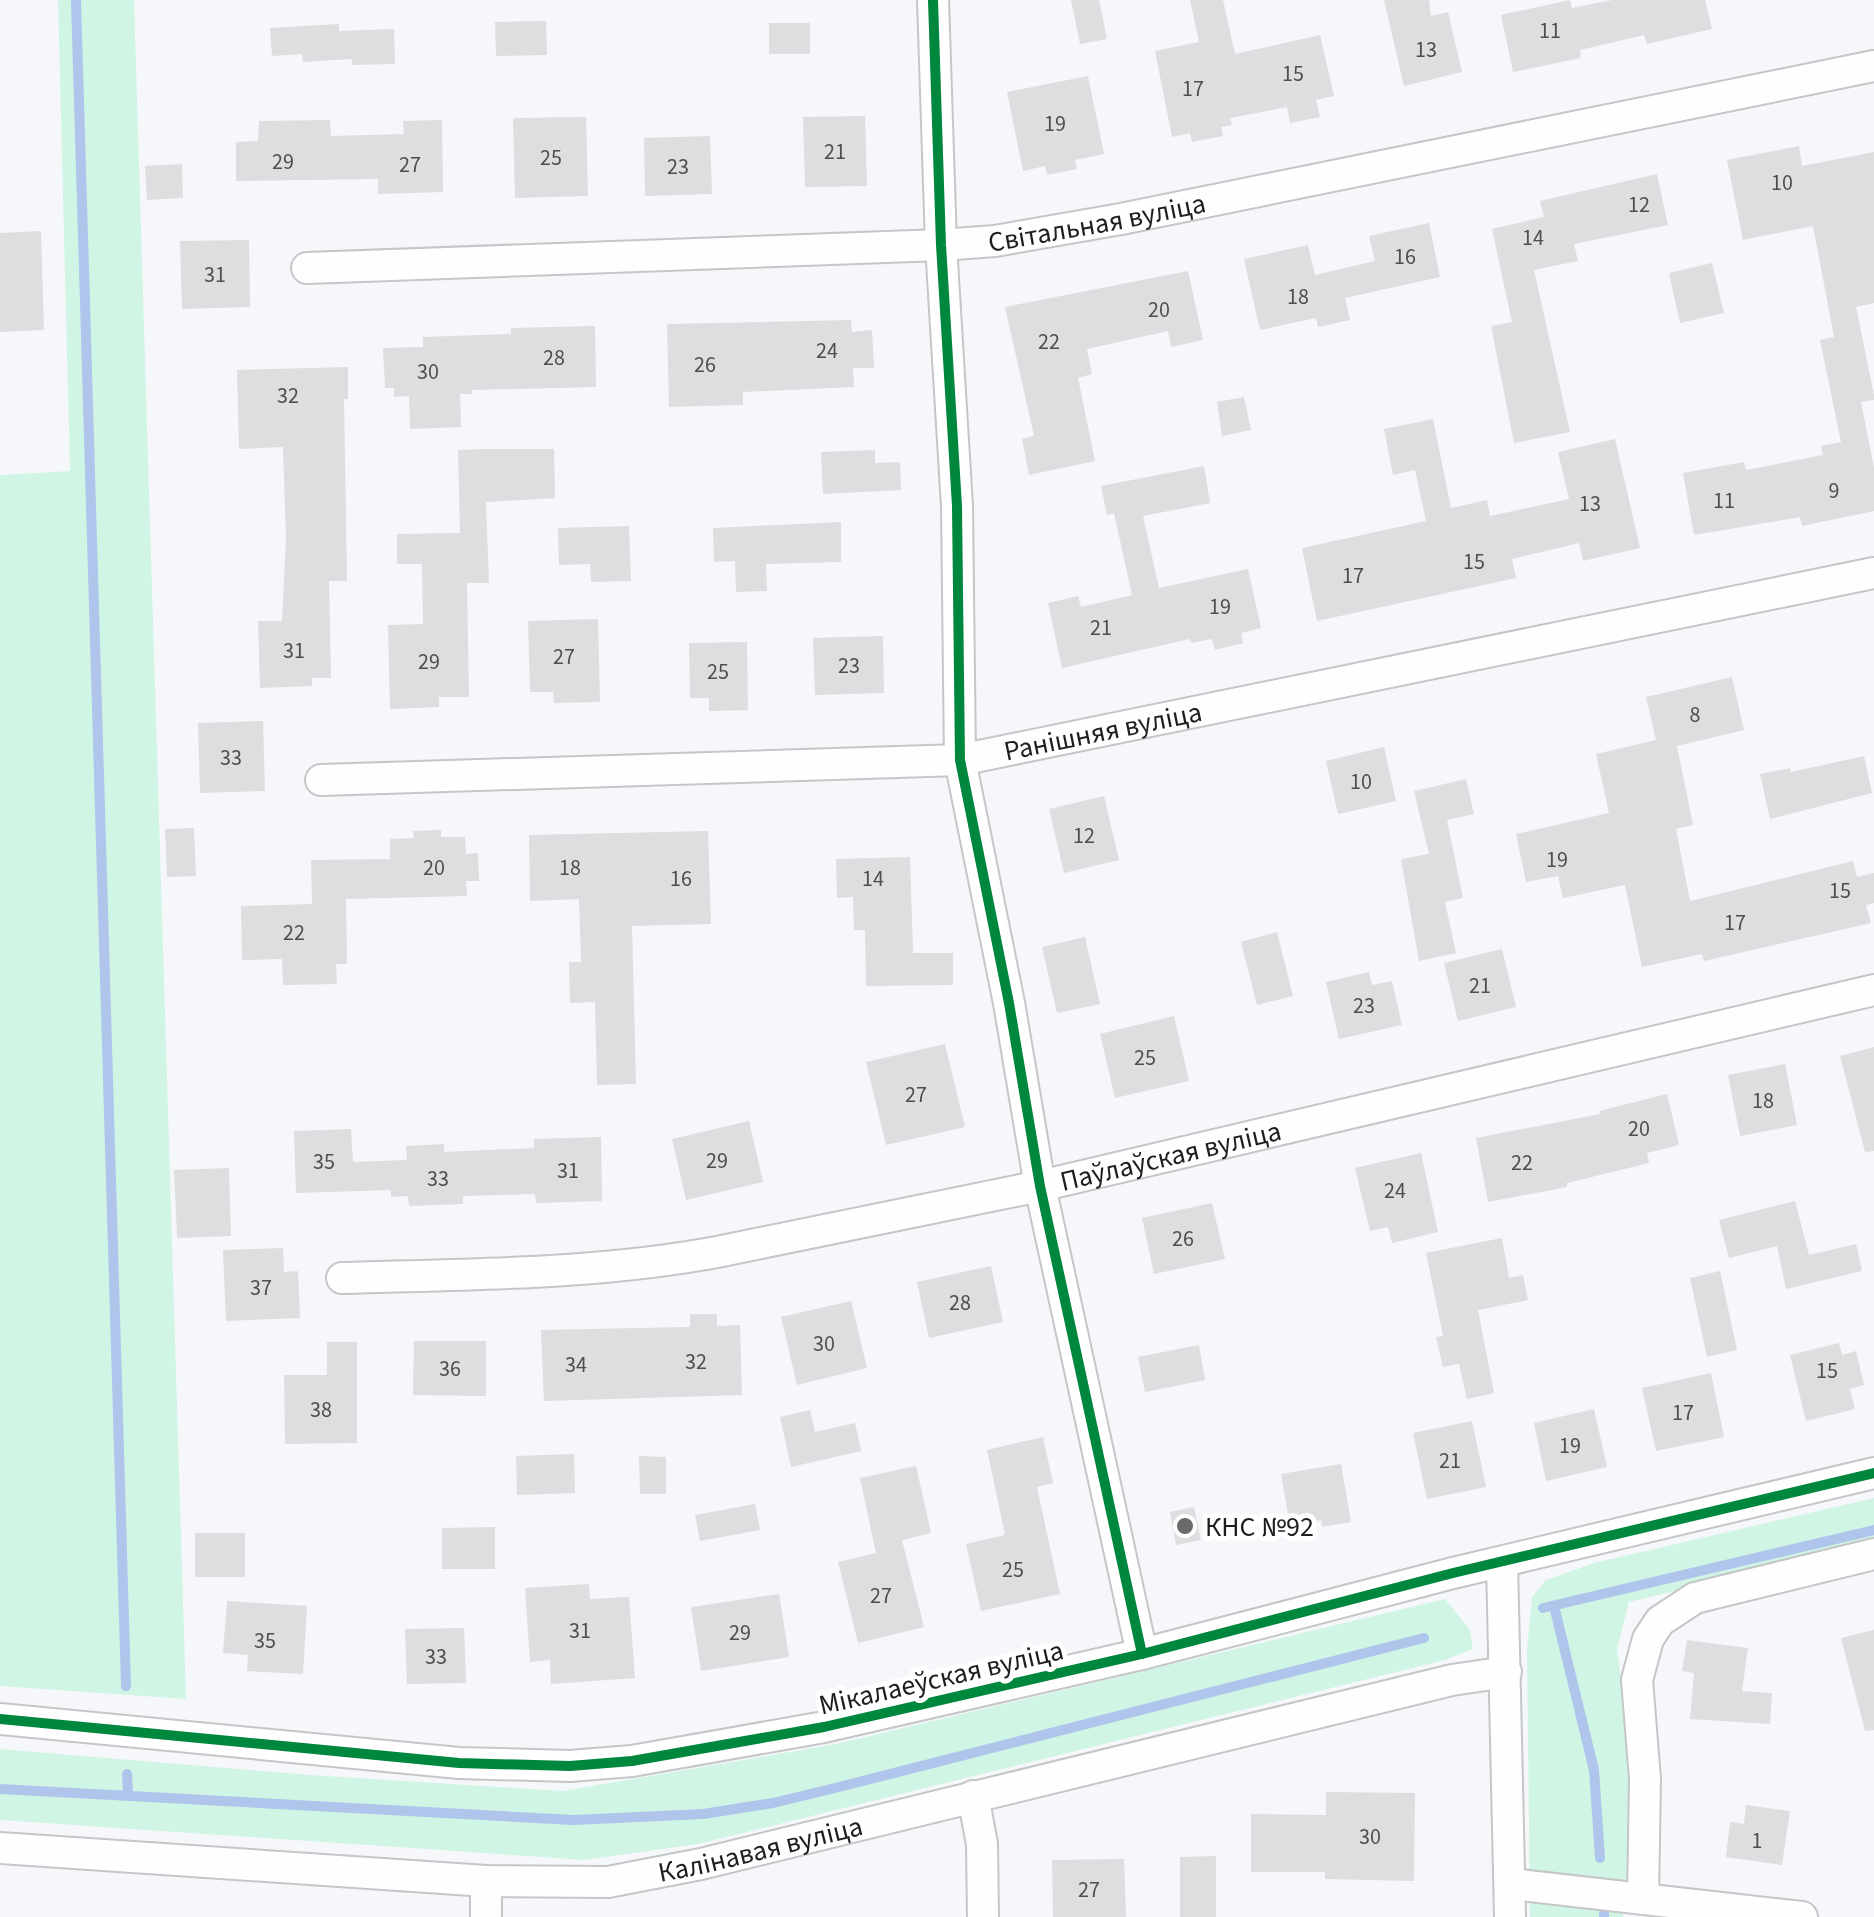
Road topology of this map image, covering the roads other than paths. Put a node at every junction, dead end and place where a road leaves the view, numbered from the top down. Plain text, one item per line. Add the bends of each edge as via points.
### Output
1 (934, 0) edge
2 (1874, 66) edge
3 (941, 245) junction
4 (308, 268) dead end
5 (1874, 572) edge
6 (960, 760) junction
7 (321, 780) dead end
8 (1874, 990) edge
9 (1040, 1186) junction
10 (342, 1278) dead end
11 (1874, 1474) edge
12 (1874, 1554) edge
13 (1502, 1562) junction
14 (1142, 1654) junction
15 (1506, 1672) junction
16 (0, 1719) edge
17 (973, 1796) junction
18 (0, 1848) edge
19 (486, 1881) junction
20 (1510, 1884) junction
21 (1643, 1898) junction
22 (486, 1917) edge
23 (983, 1917) edge
24 (1510, 1917) edge
25 (1802, 1917) edge

1 - 3 street
2 - 3 street, Світальная вуліца via 1120,220
3 - 4 street, Світальная вуліца
3 - 6 street via 957,506
5 - 6 street, Ранішняя вуліца
6 - 7 street, Ранішняя вуліца
6 - 9 street
8 - 9 street, Паўлаўская вуліца
9 - 10 street, Паўлаўская вуліца via 666,1261
9 - 14 street
11 - 13 street, Мікалаеўская вуліца
12 - 21 street via 1694,1598 1648,1638 1637,1680 1645,1779
13 - 14 street, Мікалаеўская вуліца
13 - 15 street
14 - 16 street, Мікалаеўская вуліца via 758,1740 570,1766 459,1763
15 - 17 street, Калінавая вуліца
15 - 20 street
17 - 19 street, Калінавая вуліца via 608,1882
17 - 23 street via 982,1844
18 - 19 street, Калінавая вуліца
19 - 22 street
20 - 21 street
20 - 24 street
21 - 25 street

